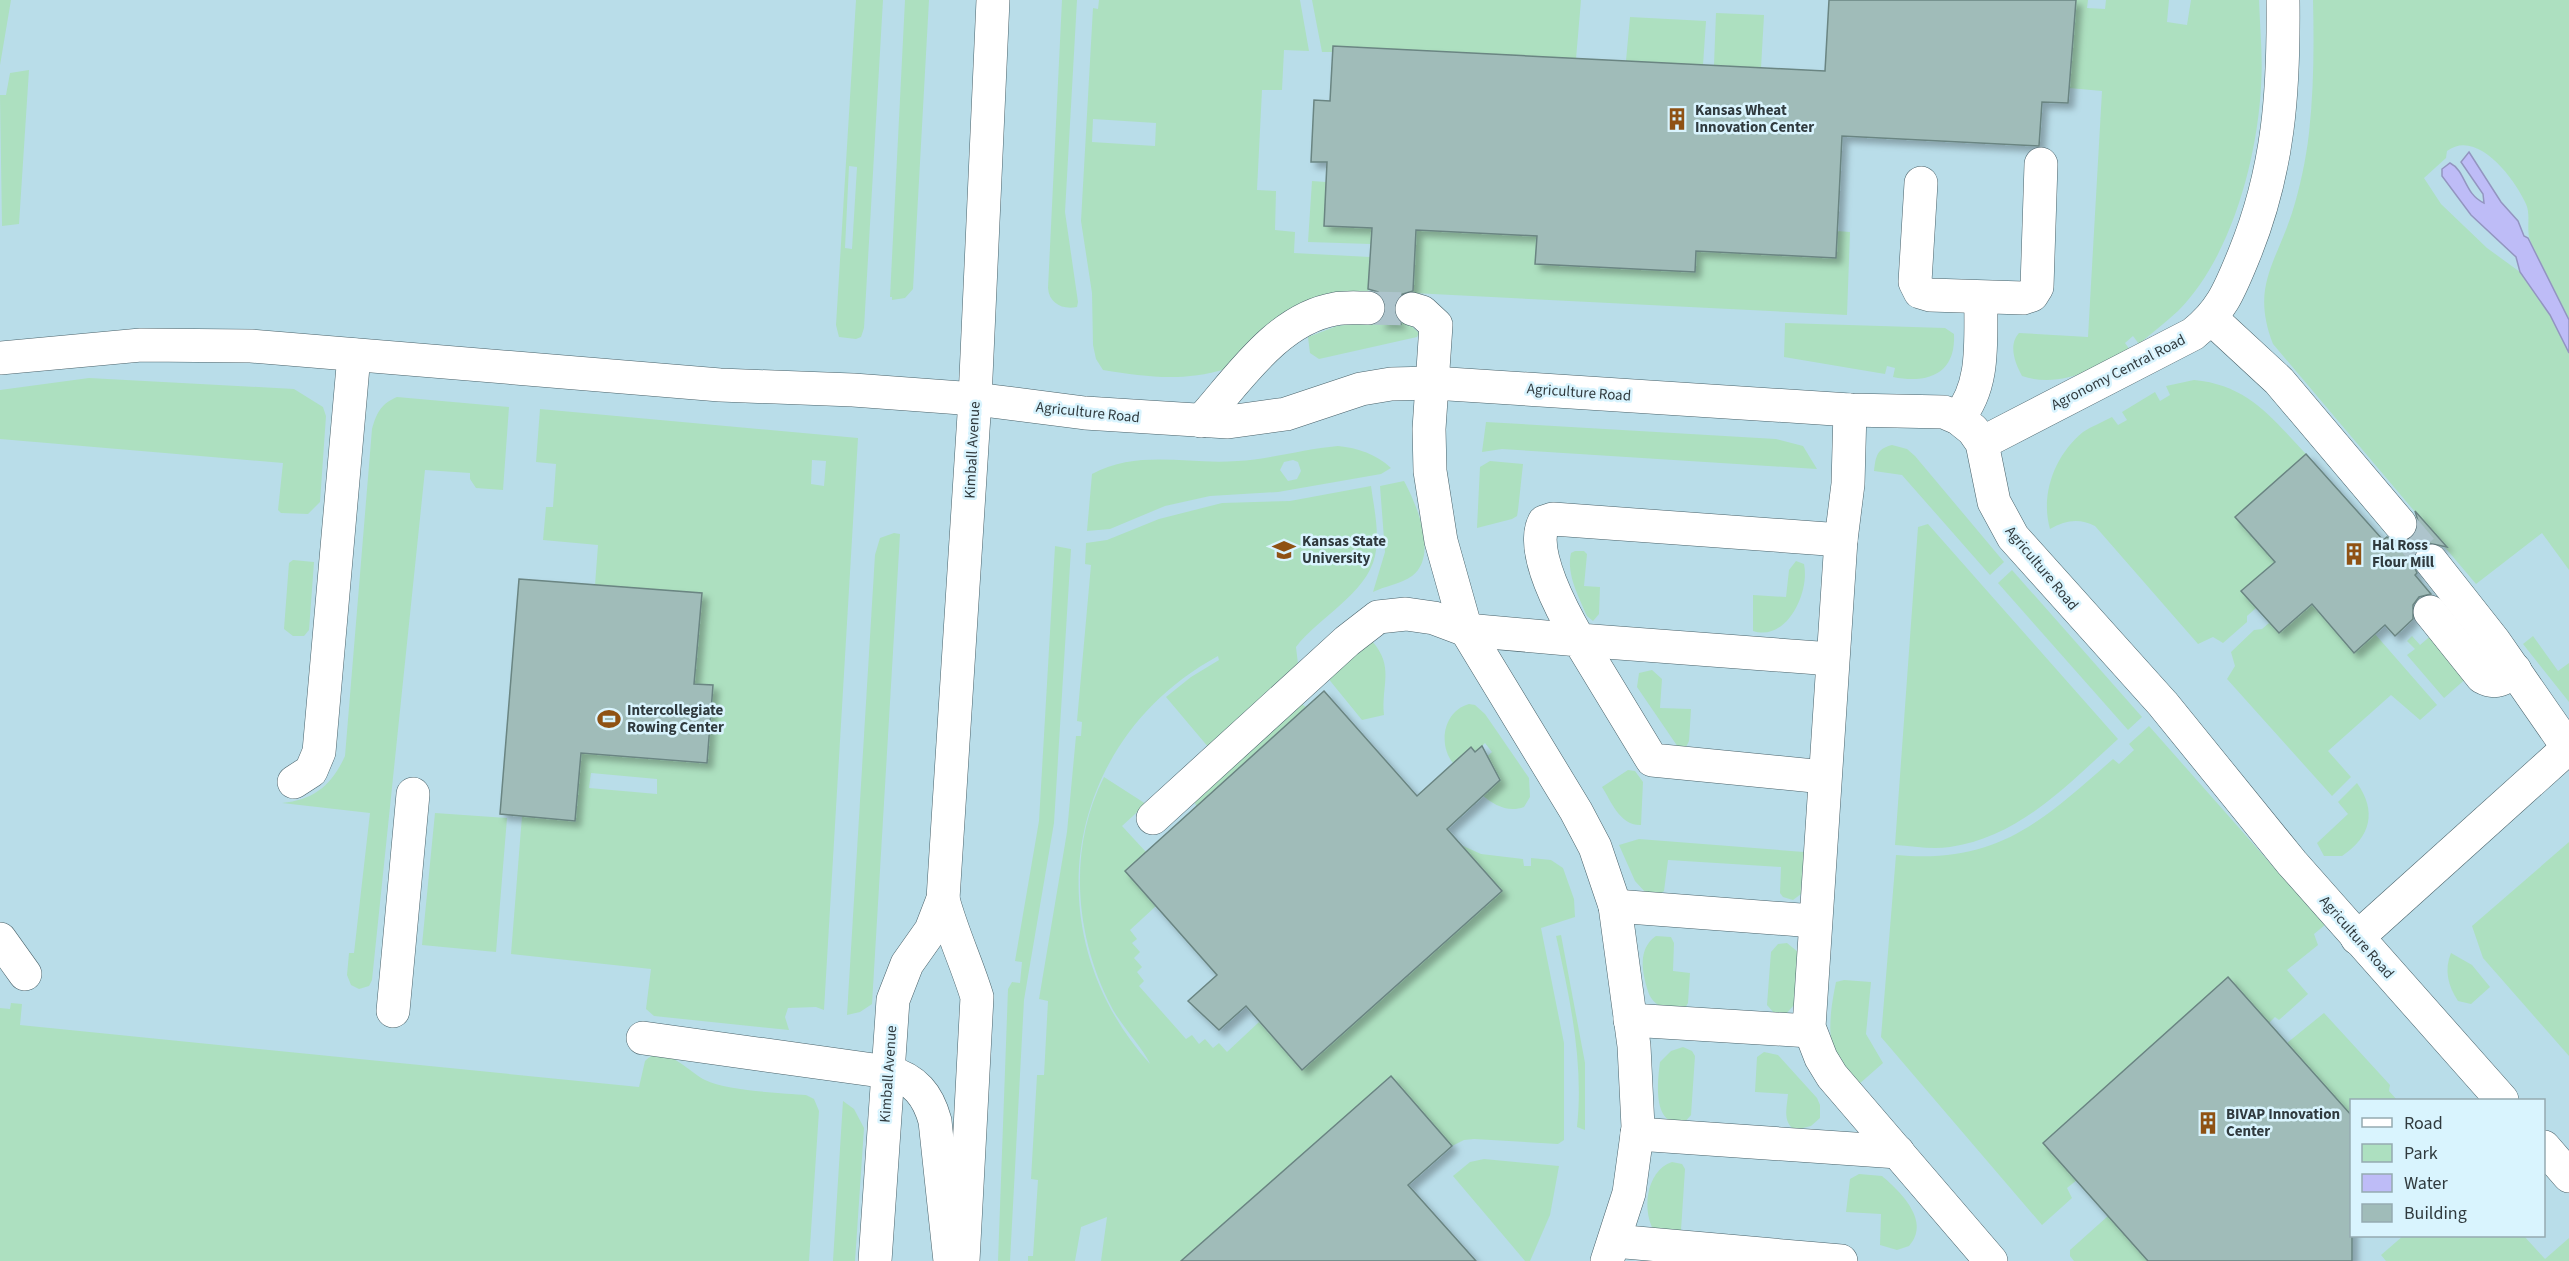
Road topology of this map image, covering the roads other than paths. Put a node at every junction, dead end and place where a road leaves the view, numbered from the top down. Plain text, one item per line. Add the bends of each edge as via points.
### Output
1 (993, 0) edge
2 (2283, 0) edge
3 (2041, 164) dead end
4 (1921, 183) dead end
5 (1981, 298) junction
6 (1368, 308) tunnel mouth
7 (1412, 309) tunnel mouth
8 (2212, 320) junction
9 (354, 355) junction
10 (0, 357) edge
11 (1433, 383) junction
12 (975, 399) junction
13 (1850, 410) junction
14 (1958, 418) junction
15 (1201, 421) junction
16 (1982, 443) junction
17 (2400, 524) tunnel mouth
18 (1841, 540) junction
19 (2431, 561) tunnel mouth
20 (2430, 612) dead end
21 (1466, 630) junction
22 (1579, 640) junction
23 (1832, 659) junction
24 (2515, 670) junction
25 (2569, 748) edge
26 (1824, 777) junction
27 (294, 782) dead end
28 (413, 794) dead end
29 (1153, 818) dead end
30 (943, 899) junction
31 (1615, 906) junction
32 (1814, 921) junction
33 (2357, 938) junction
34 (0, 939) edge
35 (0, 971) edge
36 (393, 1011) dead end
37 (1630, 1020) junction
38 (1810, 1031) junction
39 (643, 1038) dead end
40 (888, 1072) junction
41 (2500, 1099) edge
42 (1637, 1134) junction
43 (2545, 1148) edge
44 (1898, 1152) junction
45 (2569, 1176) edge
46 (1611, 1251) edge
47 (875, 1261) edge
48 (950, 1261) edge
49 (963, 1261) edge
50 (1840, 1261) edge
51 (1990, 1261) edge

1 - 12 street, Kimball Avenue
2 - 8 street, Agronomy Central Road via 2282,94 2270,178 2228,295
3 - 5 street via 2037,287 2032,295 2022,298
4 - 5 street via 1916,282 1920,292
5 - 14 street via 1975,390
6 - 15 street via 1319,314 1277,338
7 - 11 street via 1422,312 1436,325
8 - 16 street, Agronomy Central Road via 2162,352
8 - 17 street via 2279,381
9 - 10 street, Agriculture Road via 251,346 141,345
9 - 12 street, Agriculture Road via 720,385
9 - 27 street via 319,752 311,771
11 - 13 street, Agriculture Road
11 - 15 street, Agriculture Road via 1361,389 1256,420
11 - 21 street via 1429,429 1431,481 1441,541
12 - 15 street, Agriculture Road via 1085,413
12 - 30 street, Kimball Avenue
13 - 14 street, Agriculture Road via 1944,412
13 - 18 street via 1848,484
14 - 16 street
16 - 33 street, Agriculture Road via 1994,502 2013,537 2163,704
18 - 22 street via 1553,519 1544,522 1540,530 1548,576 1556,600
18 - 23 street
19 - 24 street
20 - 24 street via 2482,676 2502,680
21 - 22 street
21 - 29 street via 1434,618 1406,614 1378,617
21 - 31 street via 1595,847
22 - 23 street
22 - 26 street via 1652,760
23 - 26 street
24 - 25 street
25 - 33 street
26 - 32 street
28 - 36 street
30 - 40 street, Kimball Avenue via 893,1000
30 - 49 street, Kimball Avenue via 951,932 966,961 977,997
31 - 32 street
31 - 37 street
32 - 38 street
33 - 41 street, Agriculture Road
34 - 35 street via 25,974
37 - 38 street
37 - 42 street
38 - 44 street via 1832,1076
39 - 40 street
40 - 47 street, Kimball Avenue
40 - 48 street via 913,1083 930,1102 939,1144
42 - 44 street
42 - 46 street via 1629,1193
43 - 45 street
44 - 51 street
46 - 50 street

